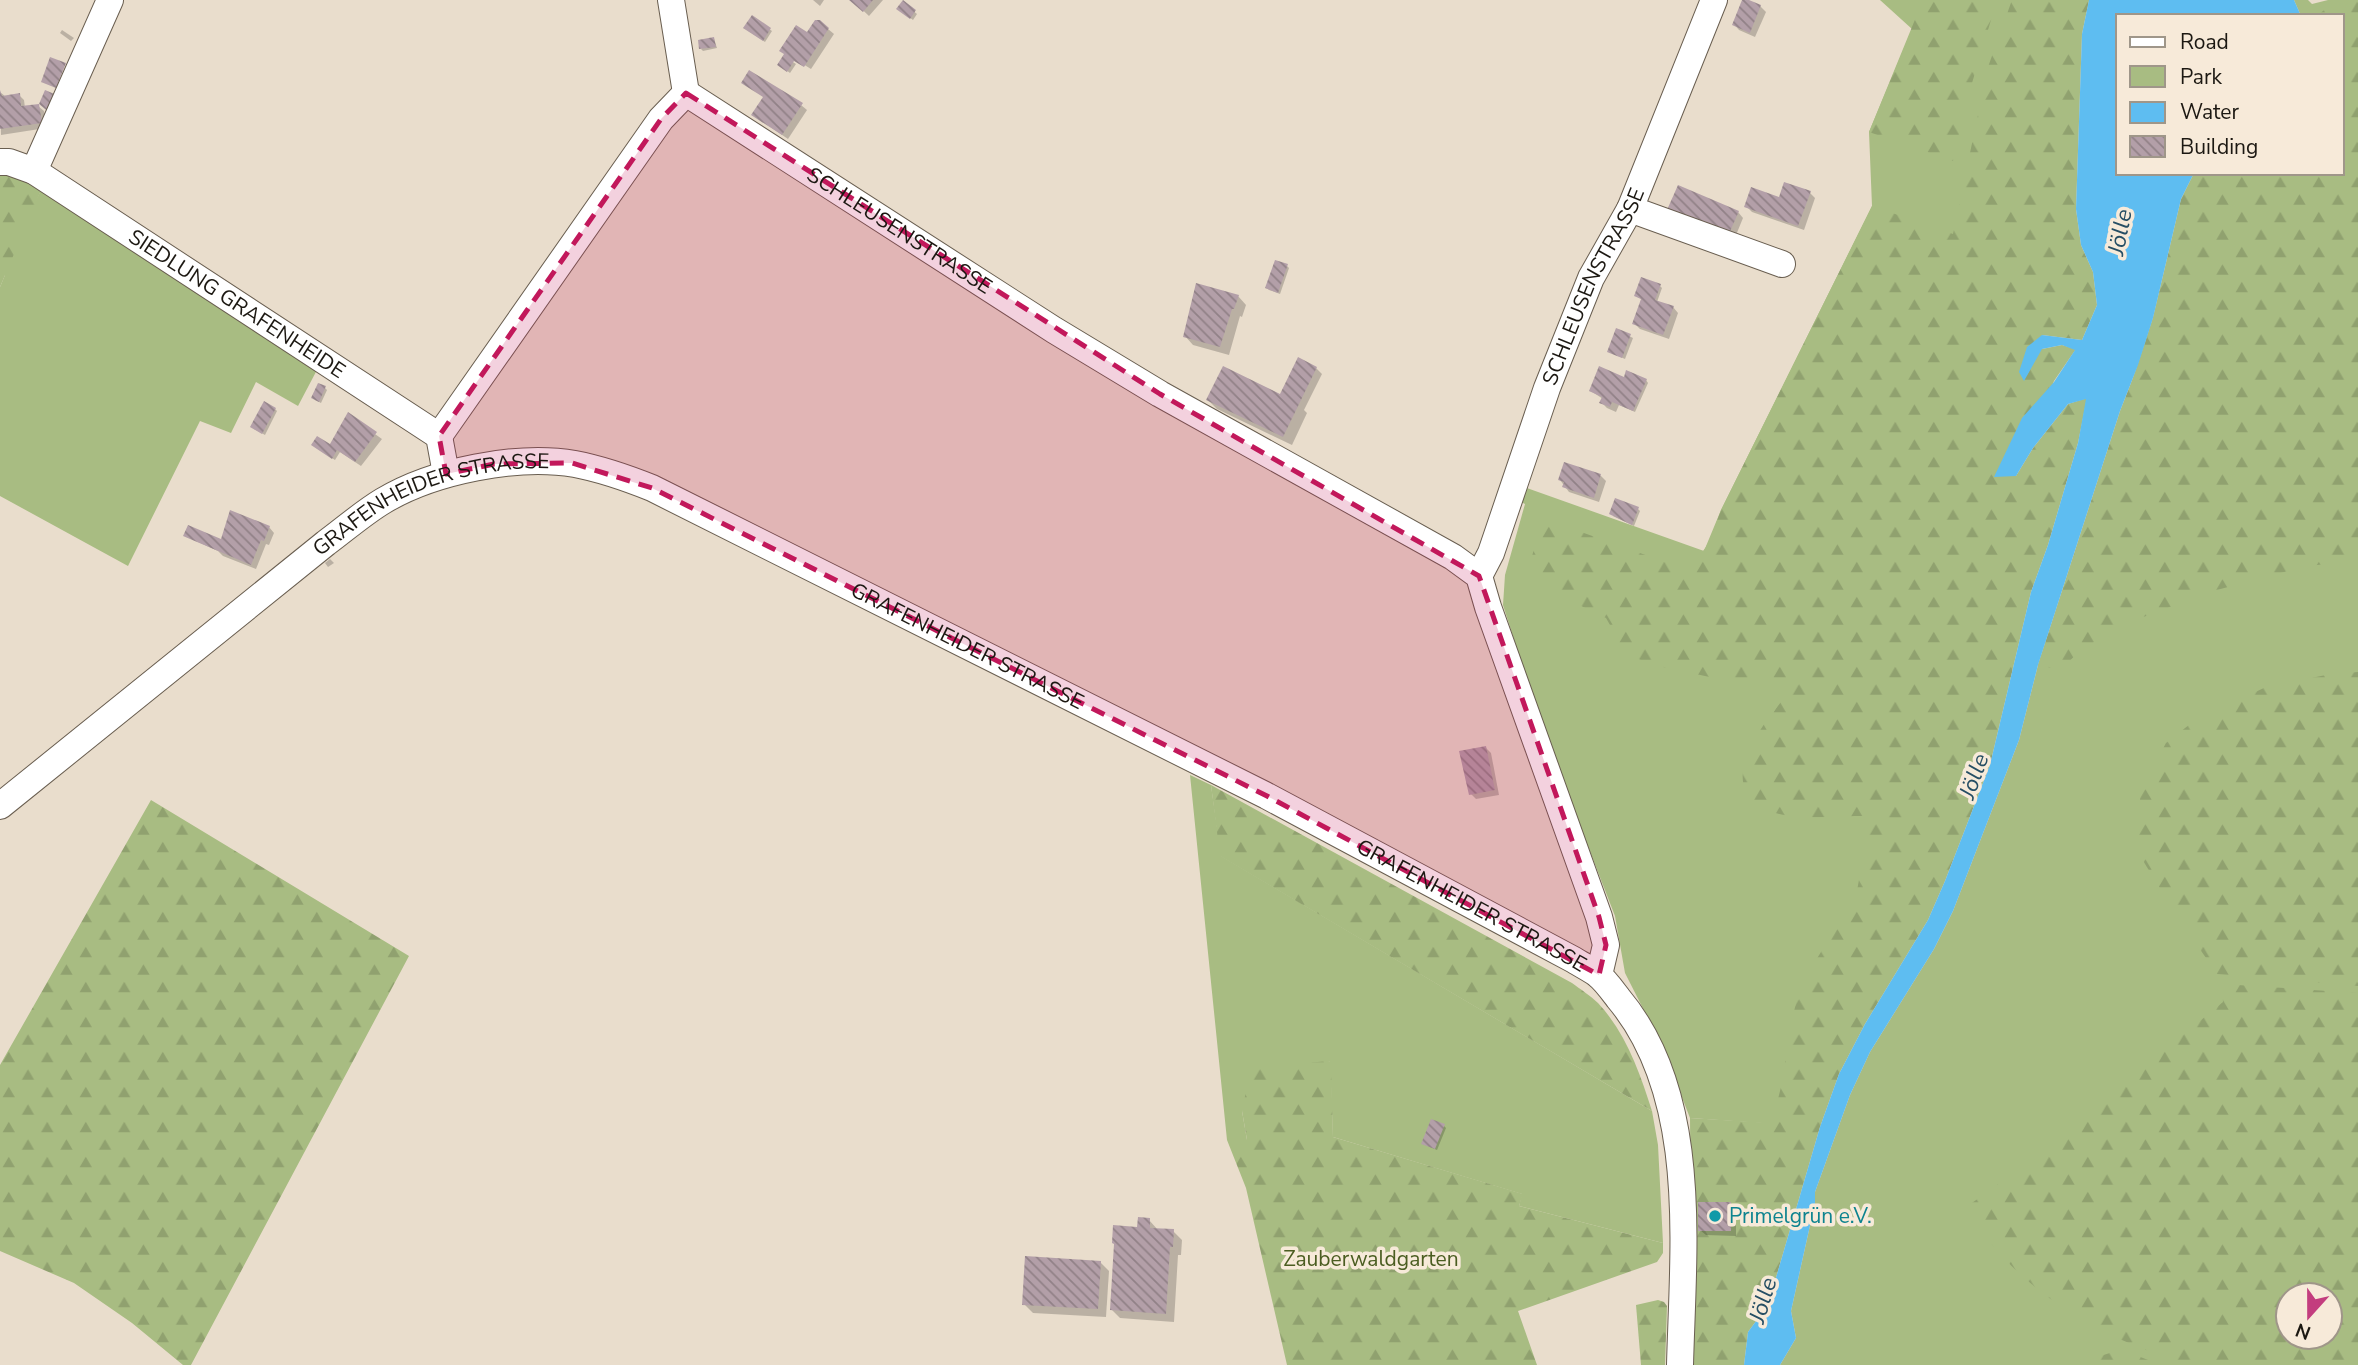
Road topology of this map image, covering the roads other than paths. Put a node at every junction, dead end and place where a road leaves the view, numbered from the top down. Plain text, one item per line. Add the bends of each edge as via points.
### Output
1 (110, 0) edge
2 (671, 0) edge
3 (1714, 0) edge
4 (686, 93) junction
5 (0, 162) edge
6 (34, 171) junction
7 (1630, 209) junction
8 (1782, 264) dead end
9 (439, 436) junction
10 (446, 474) junction
11 (1479, 576) junction
12 (0, 806) edge
13 (1599, 975) junction
14 (1680, 1365) edge

1 - 6 street
2 - 4 street
3 - 7 street, SCHLEUSENSTRASSE
4 - 9 street via 662,119
4 - 11 street, SCHLEUSENSTRASSE via 1148,387 1454,557
5 - 6 street, SIEDLUNG GRAFENHEIDE
6 - 9 street, SIEDLUNG GRAFENHEIDE
7 - 8 street
7 - 11 street, SCHLEUSENSTRASSE via 1591,278
9 - 10 street
10 - 12 street, GRAFENHEIDER STRASSE via 401,491 365,513
10 - 13 street, GRAFENHEIDER STRASSE via 494,464 572,463 652,488 1267,796
11 - 13 street via 1599,917 1605,945
13 - 14 street, GRAFENHEIDER STRASSE via 1635,1018 1659,1071 1674,1121 1683,1225

